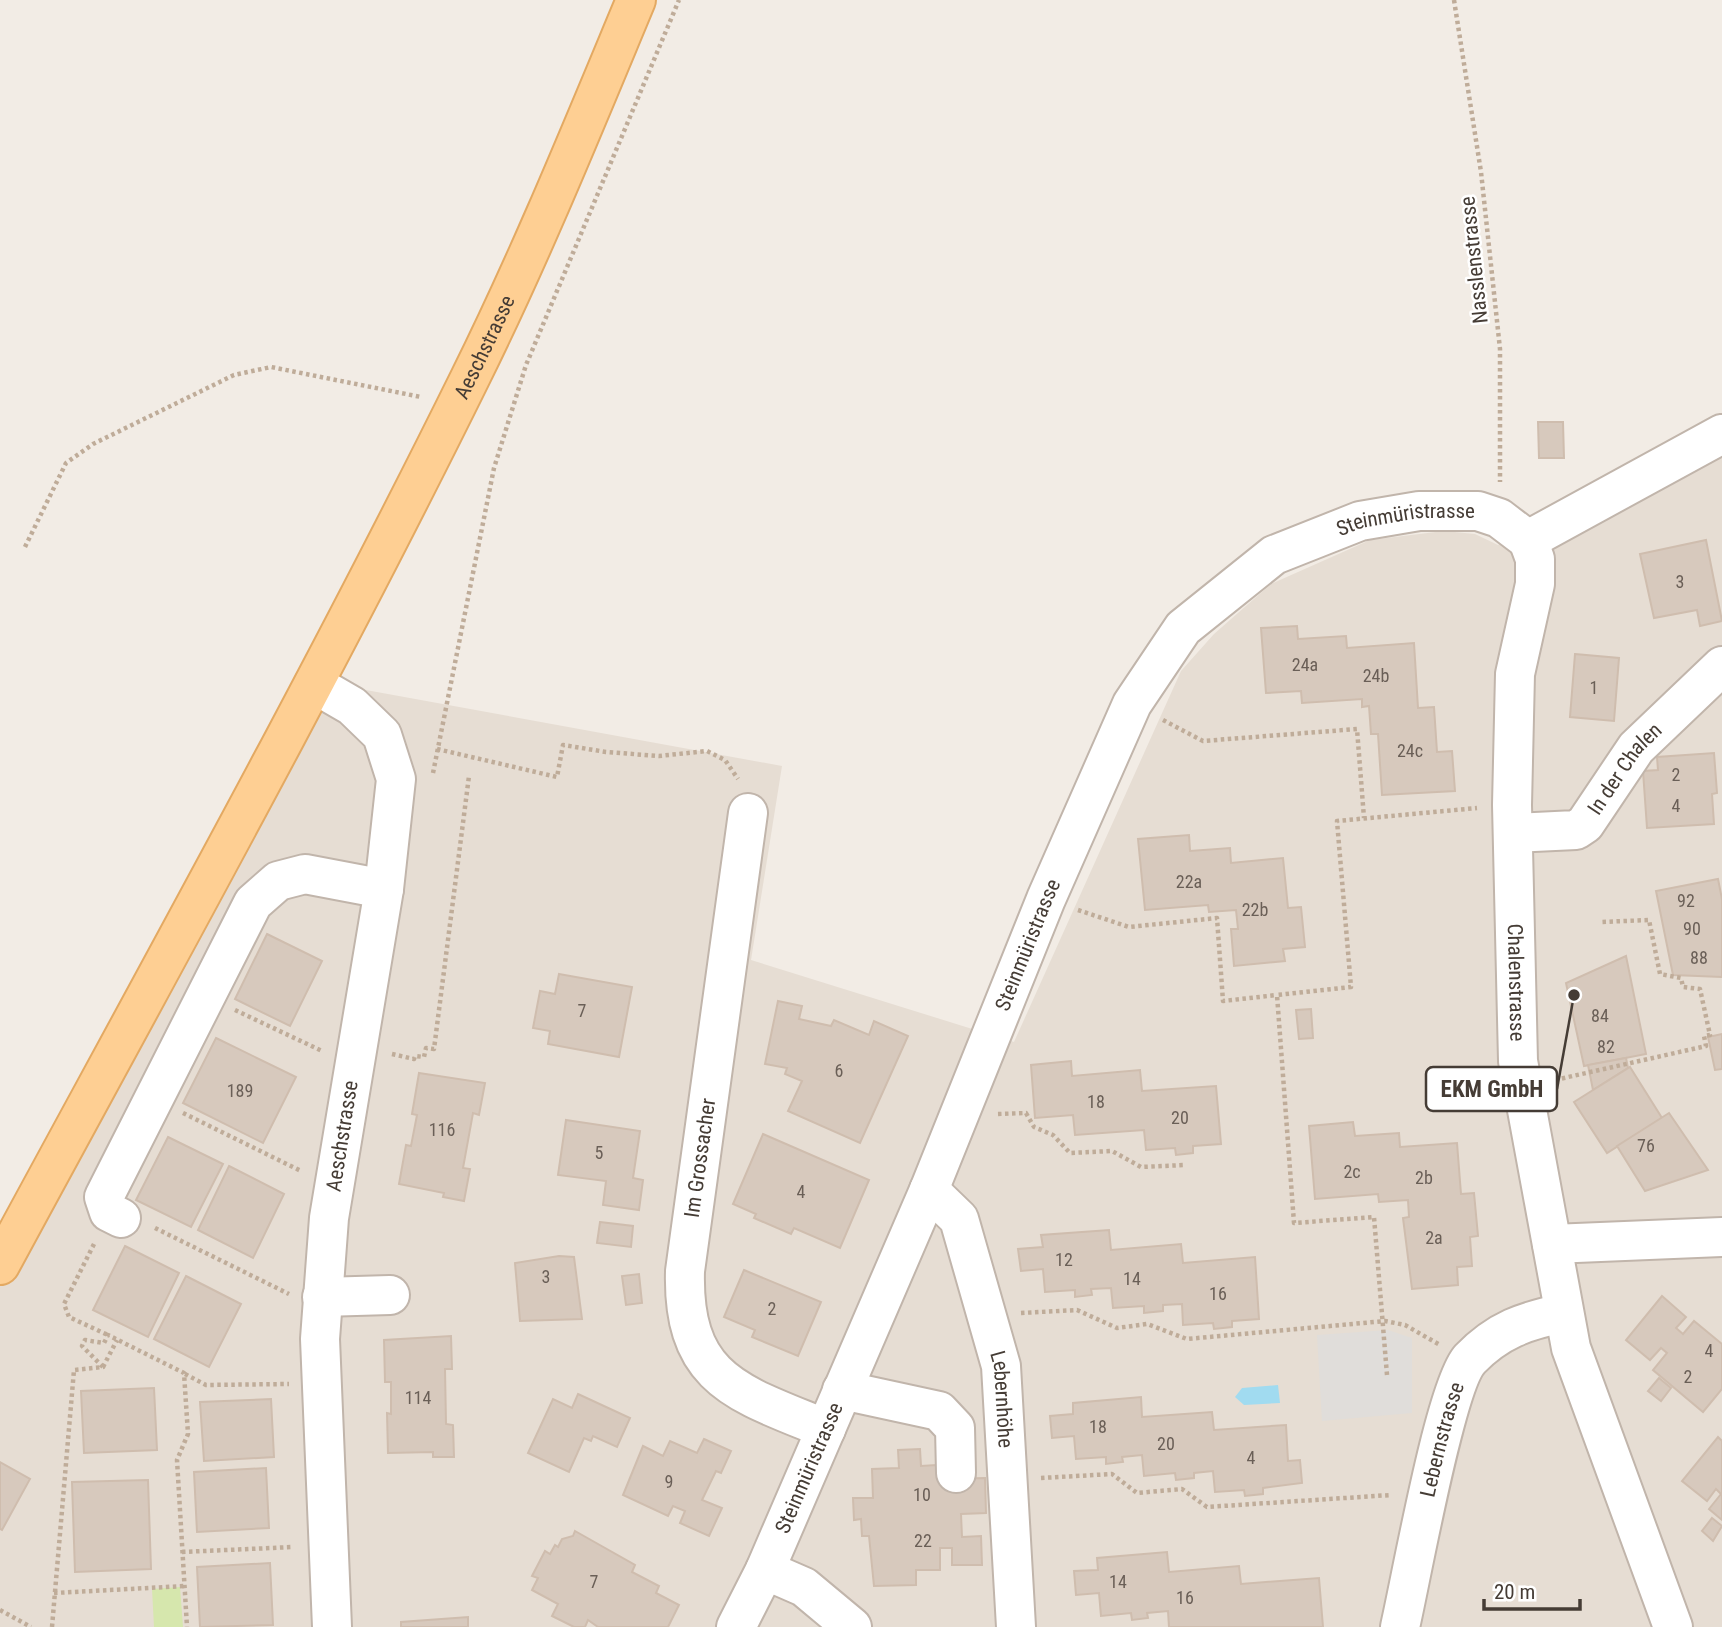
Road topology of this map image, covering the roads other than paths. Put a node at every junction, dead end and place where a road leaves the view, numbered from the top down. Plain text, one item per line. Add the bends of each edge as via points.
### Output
1 (636, 0) edge
2 (1722, 434) edge
3 (1513, 529) junction
4 (1722, 666) edge
5 (314, 684) junction
6 (748, 813) road end
7 (1512, 819) junction
8 (384, 889) junction
9 (929, 1191) junction
10 (135, 1222) road end
11 (1722, 1237) edge
12 (1552, 1244) junction
13 (0, 1265) edge
14 (390, 1295) dead end
15 (306, 1296) junction
16 (1563, 1313) junction
17 (842, 1390) junction
18 (826, 1429) junction
19 (956, 1473) dead end
20 (765, 1570) junction
21 (332, 1627) edge
22 (736, 1627) edge
23 (852, 1627) edge
24 (1016, 1627) edge
25 (1400, 1627) edge
26 (1672, 1627) edge

1 - 5 main road, Aeschstrasse via 543,220 455,409
2 - 3 street
3 - 7 street, Chalenstrasse via 1535,559 1535,584 1515,674
3 - 9 street, Steinmüristrasse via 1478,511 1419,511 1360,521 1274,555 1183,628 1132,704 1046,900
4 - 7 street, In der Chalen via 1636,748 1585,824 1576,830
5 - 8 street, Aeschstrasse via 352,706 382,735 396,779
5 - 13 main road, Aeschstrasse
6 - 18 street, Im Grossacher via 684,1306 695,1342 712,1369 740,1393
7 - 12 street, Chalenstrasse via 1518,1060
8 - 10 street via 305,874 278,881 253,903 104,1197 109,1212
8 - 15 street, Aeschstrasse via 329,1218
9 - 17 street, Steinmüristrasse
9 - 24 street, Lebernhöhe via 958,1219 1001,1366
11 - 12 street
12 - 16 street, Chalenstrasse
14 - 15 street
15 - 21 street, Aeschstrasse via 322,1383
16 - 25 street, Lebernstrasse via 1509,1327 1468,1361 1456,1388
16 - 26 street, Chalenstrasse via 1571,1348
17 - 18 street, Steinmüristrasse
17 - 19 street via 939,1411 956,1428
18 - 20 street, Steinmüristrasse
20 - 22 street, Steinmüristrasse
20 - 23 street via 804,1587

